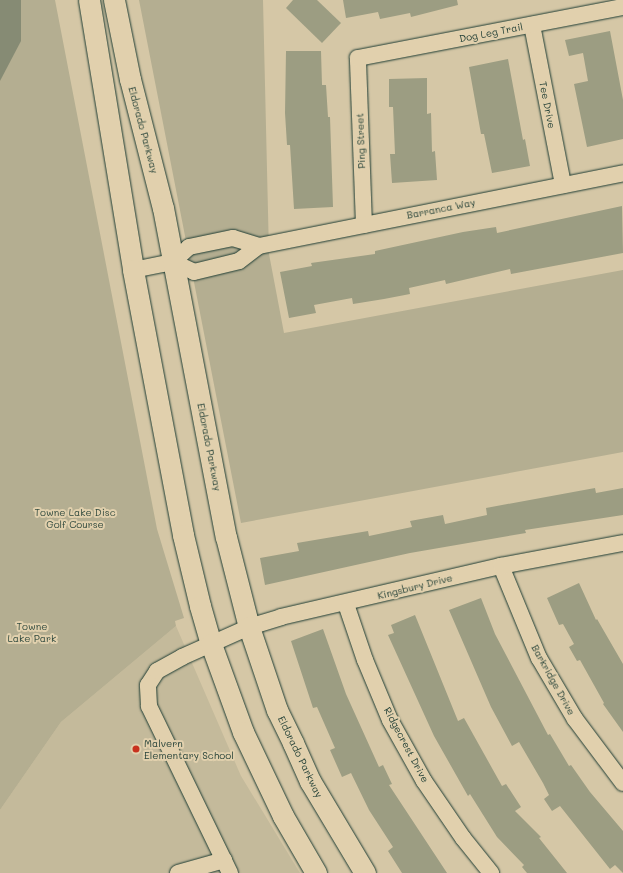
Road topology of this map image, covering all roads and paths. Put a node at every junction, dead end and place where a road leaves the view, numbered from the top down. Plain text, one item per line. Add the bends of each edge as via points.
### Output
1 (89, 0) edge
2 (114, 0) edge
3 (623, 7) edge
4 (532, 25) junction
5 (358, 58) joint
6 (623, 173) edge
7 (563, 185) junction
8 (364, 225) junction
9 (260, 246) junction
10 (173, 262) junction
11 (133, 270) junction
12 (623, 543) edge
13 (501, 566) junction
14 (346, 604) junction
15 (248, 627) junction
16 (211, 644) junction
17 (623, 783) edge
18 (227, 867) edge
19 (178, 873) edge
20 (316, 873) edge
21 (364, 873) edge
22 (491, 873) edge

1 - 11 main road
2 - 10 main road, Eldorado Parkway
3 - 4 street, Dog Leg Trail
4 - 5 street, Dog Leg Trail
4 - 7 street, Tee Drive
5 - 8 street, Ping Street
6 - 7 street, Barranca Way
7 - 8 street, Barranca Way
8 - 9 street, Barranca Way
9 - 10 street, Barranca Way via 233,238 189,247
9 - 10 street, Barranca Way via 239,261 194,272
10 - 11 street
10 - 15 main road, Eldorado Parkway via 226,537
11 - 16 main road via 184,535
12 - 13 street, Kingsbury Drive
13 - 14 street, Kingsbury Drive
13 - 17 street, Barkridge Drive via 539,658 574,719
14 - 15 street, Kingsbury Drive via 281,617
14 - 22 street, Ridgecrest Drive via 365,660 390,720 424,781 463,838
15 - 16 street, Kingsbury Drive
15 - 21 main road, Eldorado Parkway via 277,710 332,820
16 - 18 street, Kingsbury Drive via 157,671 148,685 147,695 149,706
16 - 20 main road via 252,753 283,816
18 - 19 street

